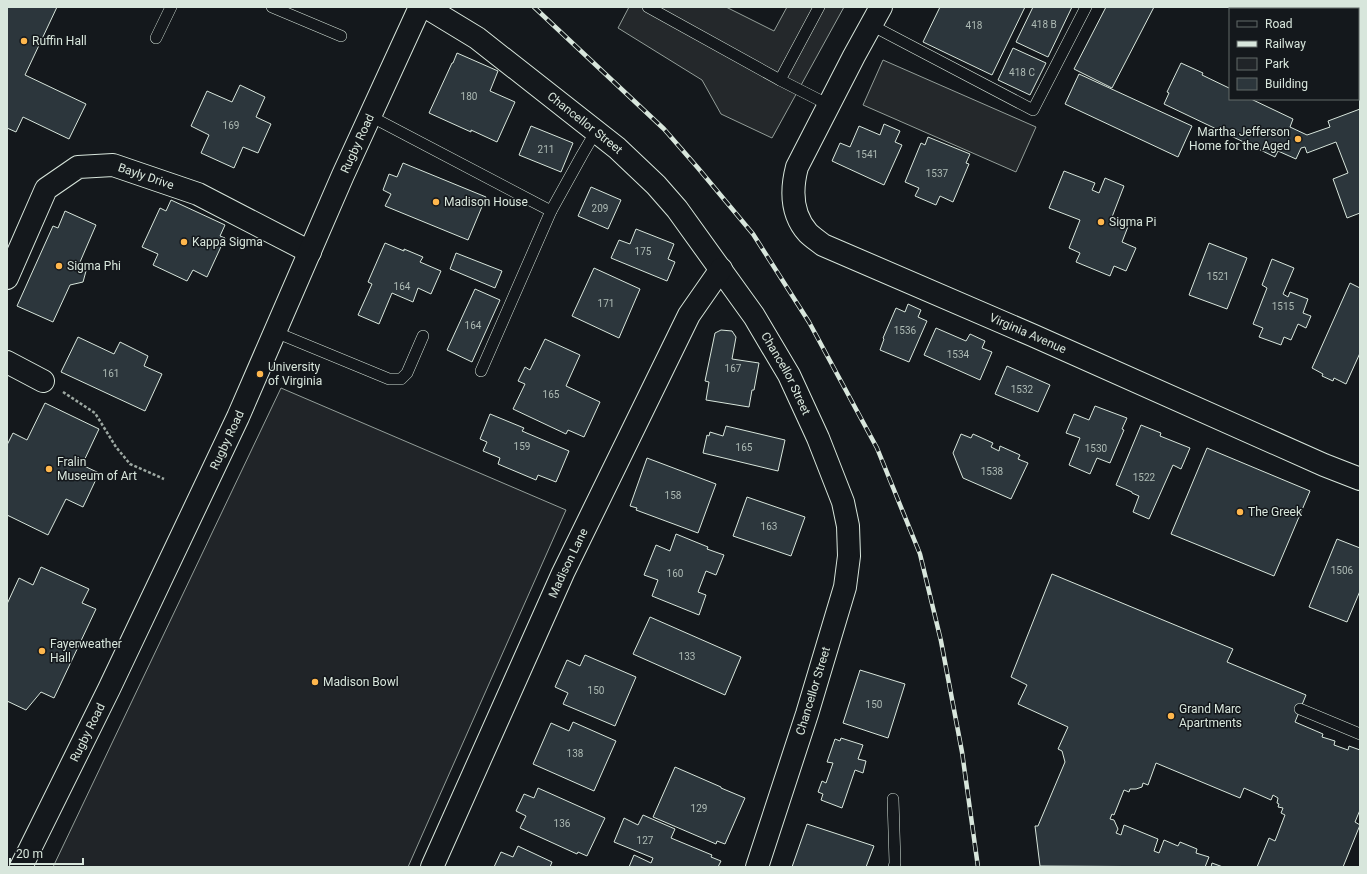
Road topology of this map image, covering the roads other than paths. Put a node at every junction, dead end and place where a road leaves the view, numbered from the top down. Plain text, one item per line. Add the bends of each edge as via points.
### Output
1 (171, 7) edge
2 (272, 7) edge
3 (420, 7) edge
4 (426, 7) edge
5 (648, 7) edge
6 (819, 7) edge
7 (1086, 7) edge
8 (876, 16) edge
9 (341, 36) dead end
10 (156, 38) dead end
11 (780, 80) junction
12 (824, 114) junction
13 (370, 116) junction
14 (596, 131) junction
15 (551, 211) junction
16 (310, 252) junction
17 (721, 268) junction
18 (7, 278) edge
19 (275, 332) junction
20 (422, 336) dead end
21 (7, 362) edge
22 (482, 371) dead end
23 (43, 381) road end
24 (1360, 479) edge
25 (1300, 709) dead end
26 (1360, 734) edge
27 (893, 799) dead end
28 (21, 867) edge
29 (432, 867) edge
30 (757, 867) edge
31 (894, 867) edge

1 - 10 lane
2 - 9 lane
3 - 13 street, Rugby Road
4 - 14 street, Chancellor Street via 477,38
5 - 11 lane
6 - 11 lane
7 - 8 lane via 1033,110
8 - 12 street, Virginia Avenue
11 - 12 lane
12 - 24 street, Virginia Avenue via 797,167 793,182 793,201 798,216 808,233 823,245
13 - 15 lane
13 - 16 street, Rugby Road
14 - 15 lane
14 - 17 street, Chancellor Street via 656,185
15 - 22 lane
16 - 18 street, Bayly Drive via 198,194 113,165 78,167 46,189
16 - 19 street, Rugby Road
17 - 29 street, Madison Lane via 689,315 563,573
17 - 30 street, Chancellor Street via 754,316 789,375 821,445 843,502 848,526 849,556 844,587 807,714
19 - 20 lane via 389,379 401,379 407,373
19 - 28 street, Rugby Road via 238,417 109,689
21 - 23 street
25 - 26 lane
27 - 31 lane

